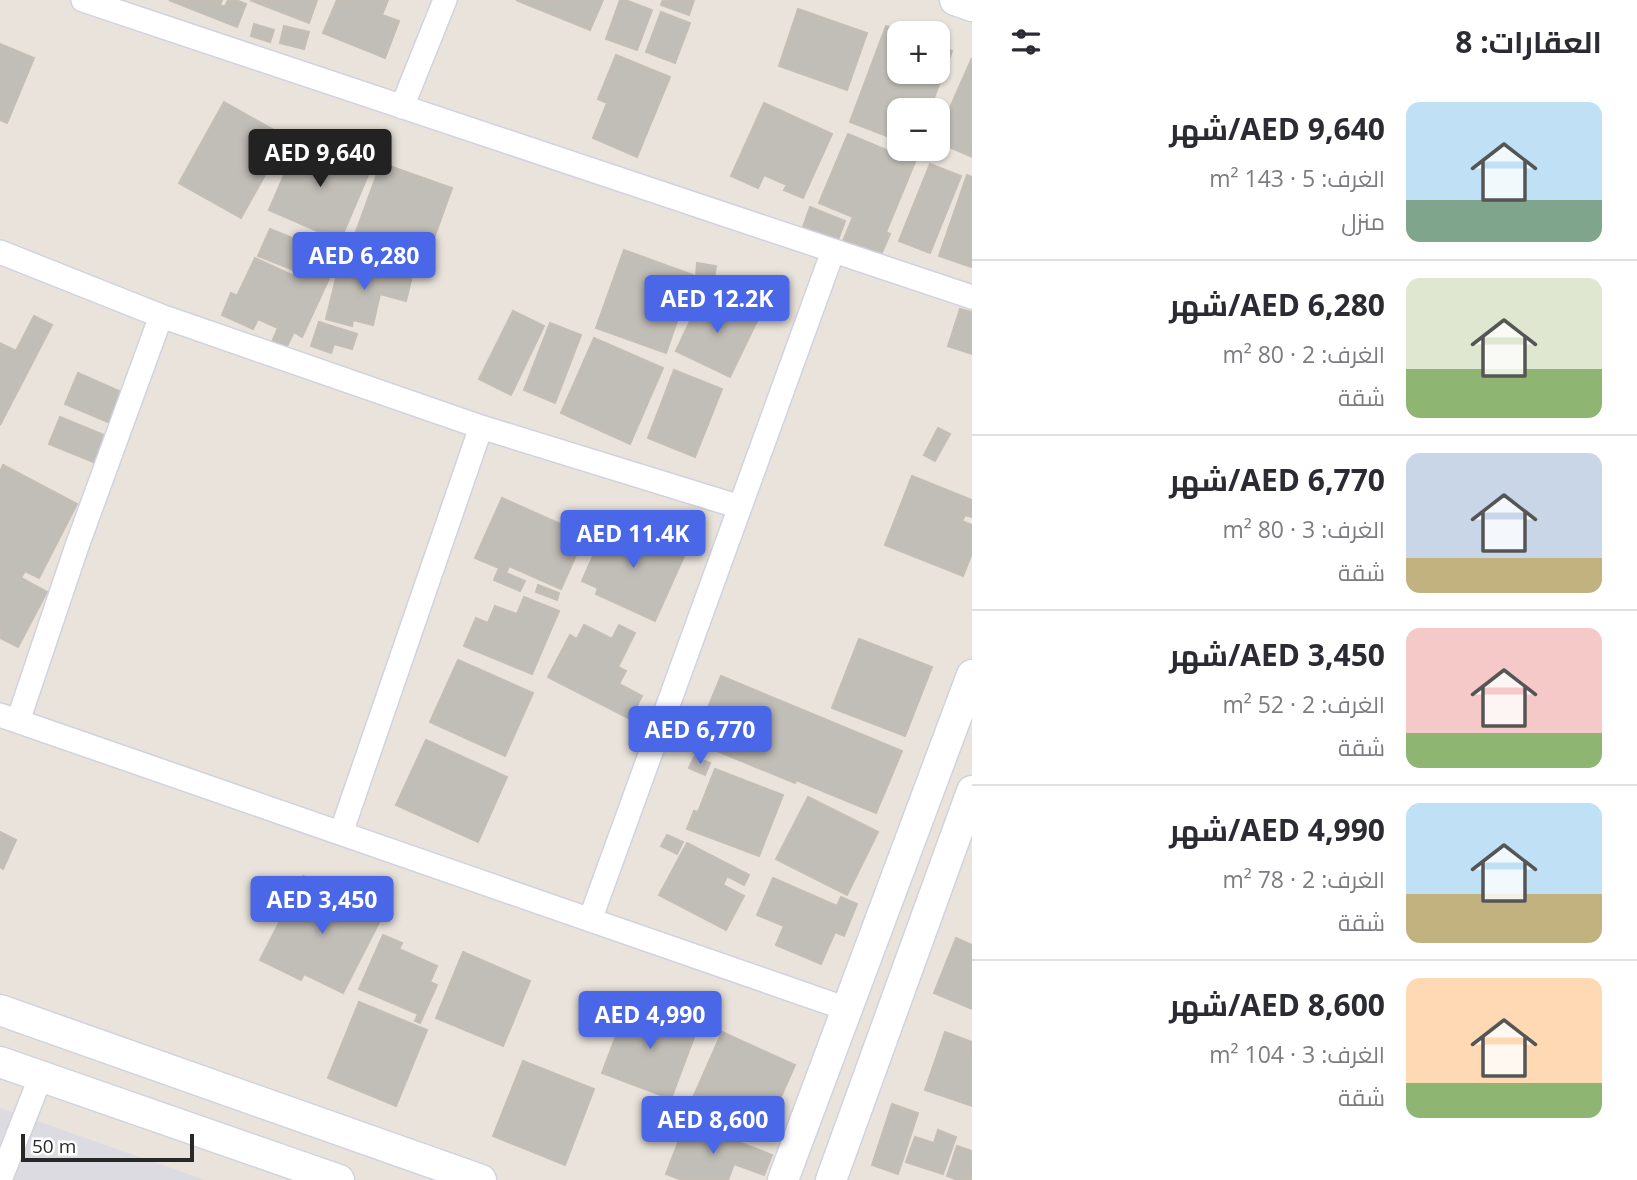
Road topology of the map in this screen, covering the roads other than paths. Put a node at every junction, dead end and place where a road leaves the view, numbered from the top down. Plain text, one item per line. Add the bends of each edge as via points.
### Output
1 (83, 0) edge
2 (445, 0) edge
3 (954, 0) edge
4 (972, 6) edge
5 (402, 107) junction
6 (833, 251) junction
7 (0, 252) edge
8 (972, 297) edge
9 (162, 316) junction
10 (481, 427) junction
11 (740, 507) junction
12 (972, 675) edge
13 (9, 718) edge
14 (972, 791) edge
15 (341, 833) junction
16 (590, 920) junction
17 (846, 1009) junction
18 (0, 1010) edge
19 (0, 1062) edge
20 (41, 1076) junction
21 (0, 1180) edge
22 (339, 1180) edge
23 (481, 1180) edge
24 (783, 1180) edge
25 (831, 1180) edge

1 - 5 street
2 - 5 street
3 - 4 street
5 - 6 street
6 - 8 street
6 - 11 street
7 - 9 street
9 - 10 street
9 - 13 street
10 - 11 street
10 - 15 street
11 - 16 street
12 - 17 street
13 - 15 street
14 - 25 street
15 - 16 street
16 - 17 street
17 - 24 street
18 - 23 street
19 - 20 street
20 - 21 street
20 - 22 street

